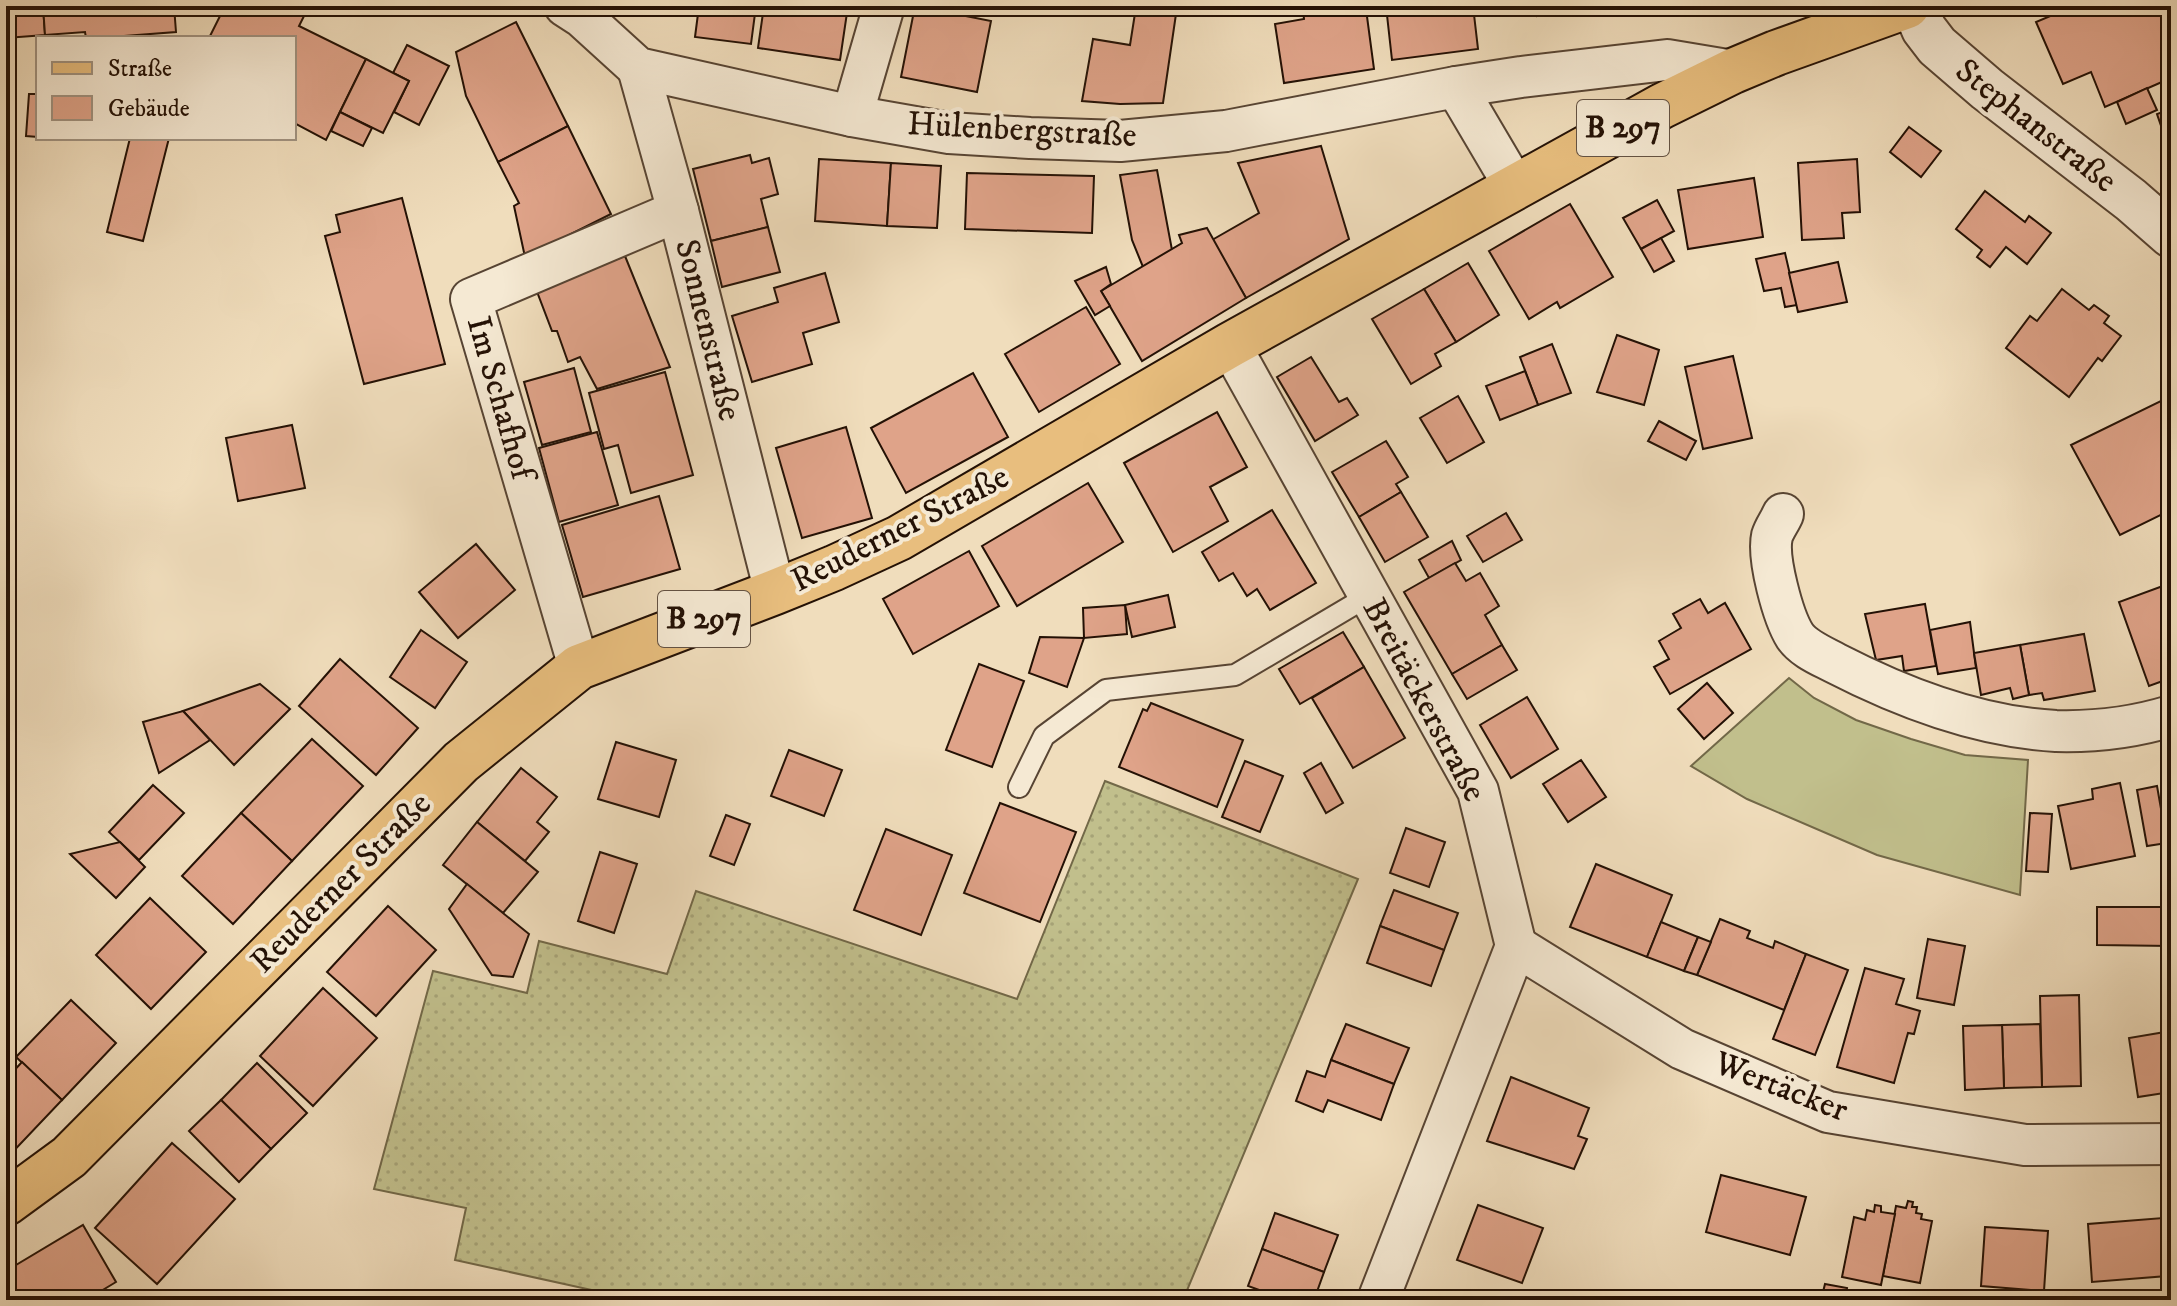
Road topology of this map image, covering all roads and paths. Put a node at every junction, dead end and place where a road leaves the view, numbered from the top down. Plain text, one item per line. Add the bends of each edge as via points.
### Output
1 (565, 6) edge
2 (884, 6) edge
3 (1907, 6) edge
4 (1914, 6) edge
5 (638, 68) junction
6 (1733, 71) junction
7 (1456, 87) junction
8 (852, 116) junction
9 (1515, 187) junction
10 (678, 211) junction
11 (2171, 235) edge
12 (1230, 345) junction
13 (1783, 514) dead end
14 (775, 592) junction
15 (1370, 595) junction
16 (579, 667) junction
17 (2171, 716) edge
18 (1019, 787) dead end
19 (1516, 946) junction
20 (2171, 1144) edge
21 (6, 1203) edge
22 (1378, 1300) edge

1 - 5 street, Hülenbergstraße
2 - 8 street
3 - 6 main road, Reuderner Straße / B 297
4 - 11 street, Stephanstraße via 1937,46
5 - 8 street, Hülenbergstraße
5 - 10 street, Sonnenstraße
6 - 7 street, Hülenbergstraße via 1667,60
6 - 9 main road, Reuderner Straße / B 297
7 - 8 street, Hülenbergstraße via 1226,131 1120,141 949,133
7 - 9 street
9 - 12 main road, Reuderner Straße / B 297
10 - 14 street, Sonnenstraße
10 - 16 street, Im Schafhof via 471,299
12 - 14 main road, Reuderner Straße / B 297 via 899,538
12 - 15 street, Breitäckerstraße
13 - 17 street via 1772,536 1780,597 1796,637 1827,659 1920,701 2033,729 2113,727
14 - 16 main road, Reuderner Straße / B 297
15 - 18 lane via 1235,675 1106,690 1044,736
15 - 19 street, Breitäckerstraße via 1478,791
16 - 21 main road, Reuderner Straße / B 297 via 461,762 69,1157
19 - 20 street, Wertäcker via 1682,1049 1828,1112 2025,1145
19 - 22 street

